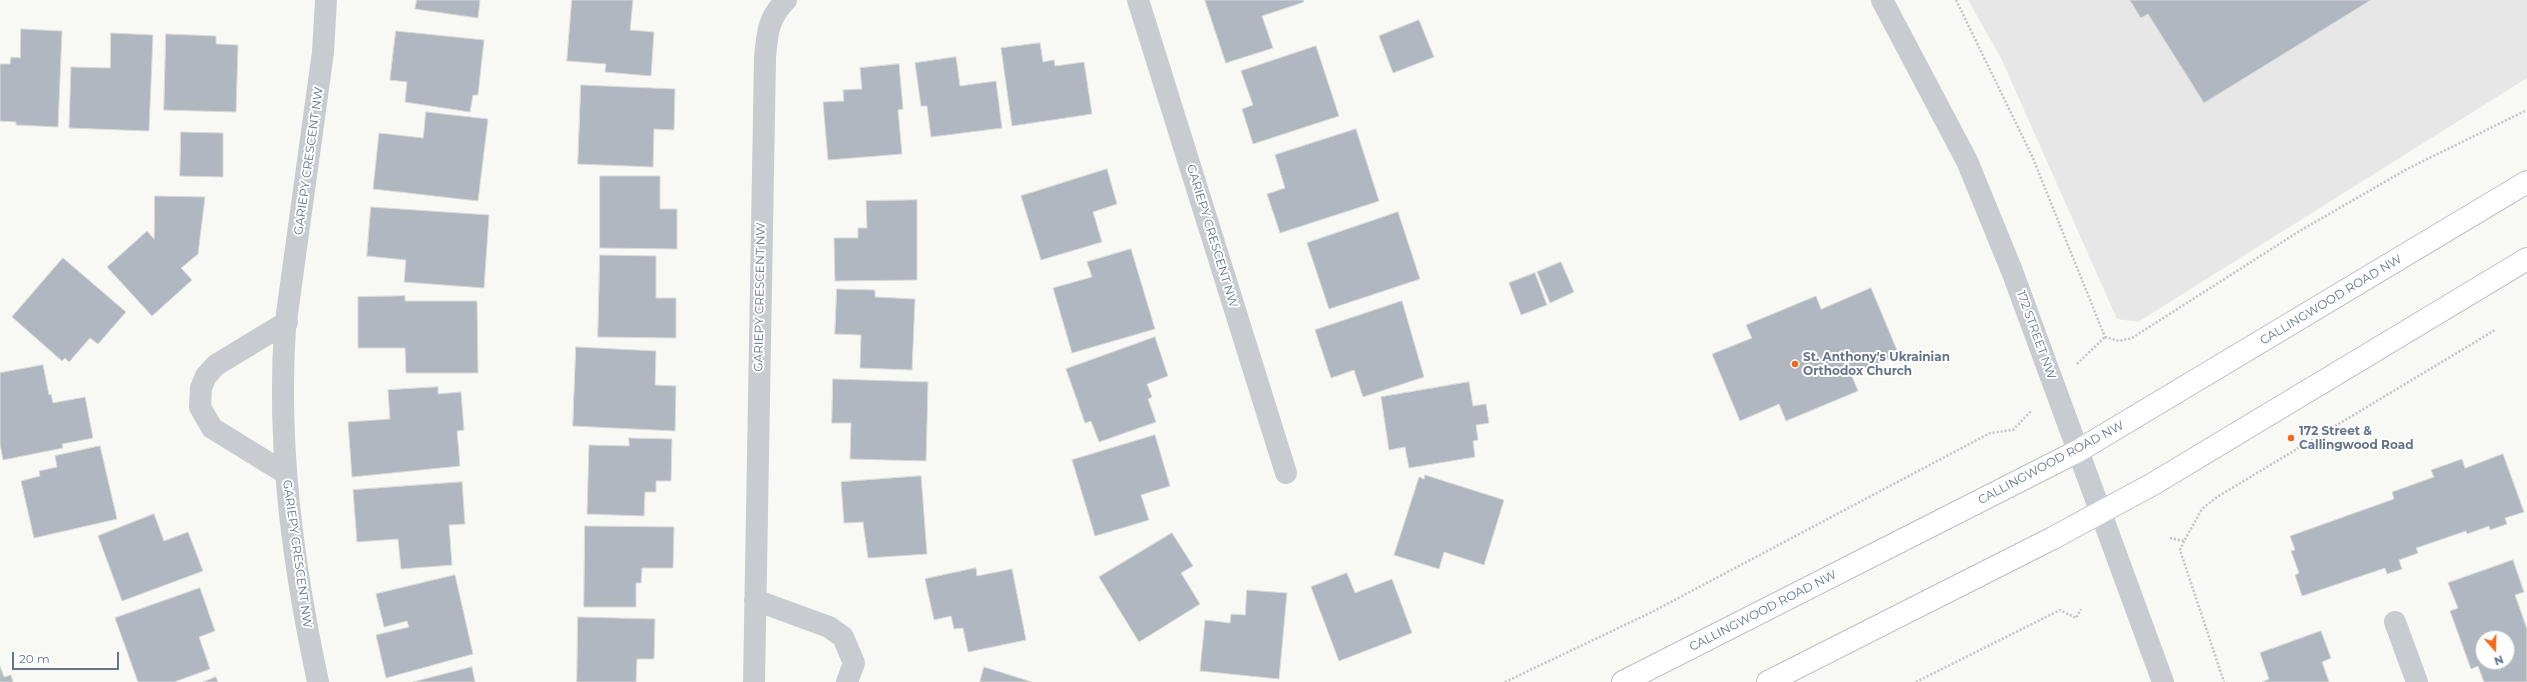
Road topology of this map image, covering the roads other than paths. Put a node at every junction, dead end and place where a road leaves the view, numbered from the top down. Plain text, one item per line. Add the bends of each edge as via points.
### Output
1 (326, 0) edge
2 (786, 0) edge
3 (1138, 0) edge
4 (1882, 0) edge
5 (2527, 182) edge
6 (2527, 259) edge
7 (287, 322) junction
8 (2078, 451) junction
9 (285, 473) junction
10 (1286, 473) dead end
11 (2101, 512) junction
12 (755, 600) junction
13 (2395, 622) dead end
14 (318, 682) edge
15 (754, 682) edge
16 (846, 682) edge
17 (1623, 682) edge
18 (1768, 682) edge
19 (2162, 682) edge
20 (2417, 682) edge

1 - 7 street, GARIEPY CRESCENT NW via 323,52
2 - 12 street, GARIEPY CRESCENT NW via 774,12 767,34 765,58
3 - 10 street, GARIEPY CRESCENT NW
4 - 8 street, 172 STREET NW via 1967,161 2012,271
5 - 8 main road, CALLINGWOOD ROAD NW
6 - 11 main road
7 - 9 street, GARIEPY CRESCENT NW via 282,374
7 - 9 street, GARIEPY CRESCENT NW via 216,365 206,376 201,388 200,407 212,428
8 - 11 street, 172 STREET NW
8 - 17 main road, CALLINGWOOD ROAD NW
9 - 14 street, GARIEPY CRESCENT NW via 301,601
11 - 18 main road
11 - 19 street, 172 STREET NW
12 - 15 street, GARIEPY CRESCENT NW
12 - 16 street via 829,627 842,637 854,663
13 - 20 street

